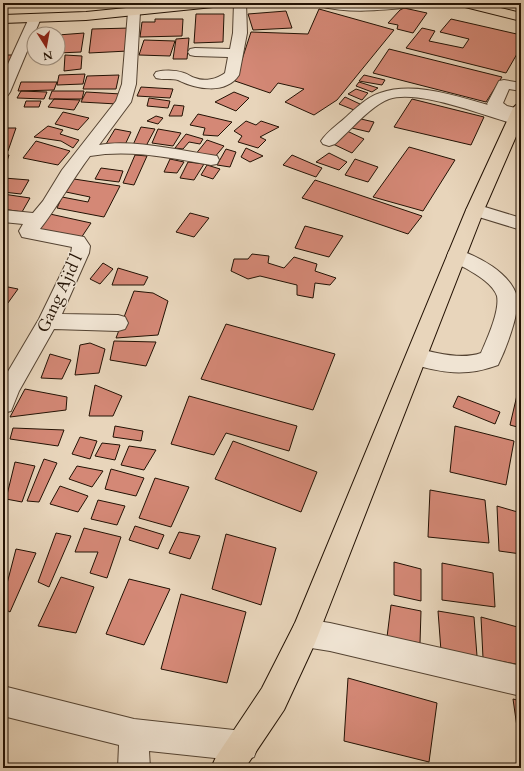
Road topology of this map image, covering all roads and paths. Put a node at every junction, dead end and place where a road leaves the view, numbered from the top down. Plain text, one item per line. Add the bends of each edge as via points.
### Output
1 (213, 3) edge
2 (240, 3) edge
3 (323, 3) edge
4 (414, 3) edge
5 (465, 3) edge
6 (502, 3) edge
7 (521, 7) edge
8 (134, 12) junction
9 (521, 17) edge
10 (35, 18) junction
11 (3, 19) edge
12 (195, 52) dead end
13 (236, 53) junction
14 (160, 75) dead end
15 (521, 87) edge
16 (3, 92) edge
17 (518, 113) edge
18 (329, 141) dead end
19 (86, 152) junction
20 (212, 160) dead end
21 (475, 210) junction
22 (3, 216) edge
23 (37, 220) junction
24 (521, 224) edge
25 (456, 256) junction
26 (48, 321) junction
27 (118, 323) dead end
28 (417, 357) junction
29 (3, 404) edge
30 (305, 633) junction
31 (521, 681) edge
32 (3, 701) edge
33 (134, 734) junction
34 (235, 757) edge
35 (134, 768) edge

1 - 8 main road
2 - 13 street via 240,33
3 - 4 street via 360,8
5 - 9 main road
6 - 7 main road
8 - 10 main road
8 - 19 street via 129,84 125,98
10 - 11 main road
10 - 16 street
12 - 13 street
13 - 14 street via 232,75 222,82 199,84 181,76
15 - 17 street via 504,84 495,104 502,109
17 - 18 street via 494,112 437,98 400,93 375,101
17 - 21 main road
19 - 20 street via 108,148 158,150
19 - 23 street
21 - 24 street
21 - 25 main road
22 - 23 street
23 - 26 street, Gang Ajid l via 28,233 77,241 81,246
25 - 28 main road
25 - 28 street via 498,282 505,291 508,304 490,359 482,363 465,365
26 - 27 street
26 - 29 street, Gang Ajid l
28 - 30 main road
30 - 31 street
30 - 34 main road via 273,699
32 - 33 street
33 - 34 street
33 - 35 street

